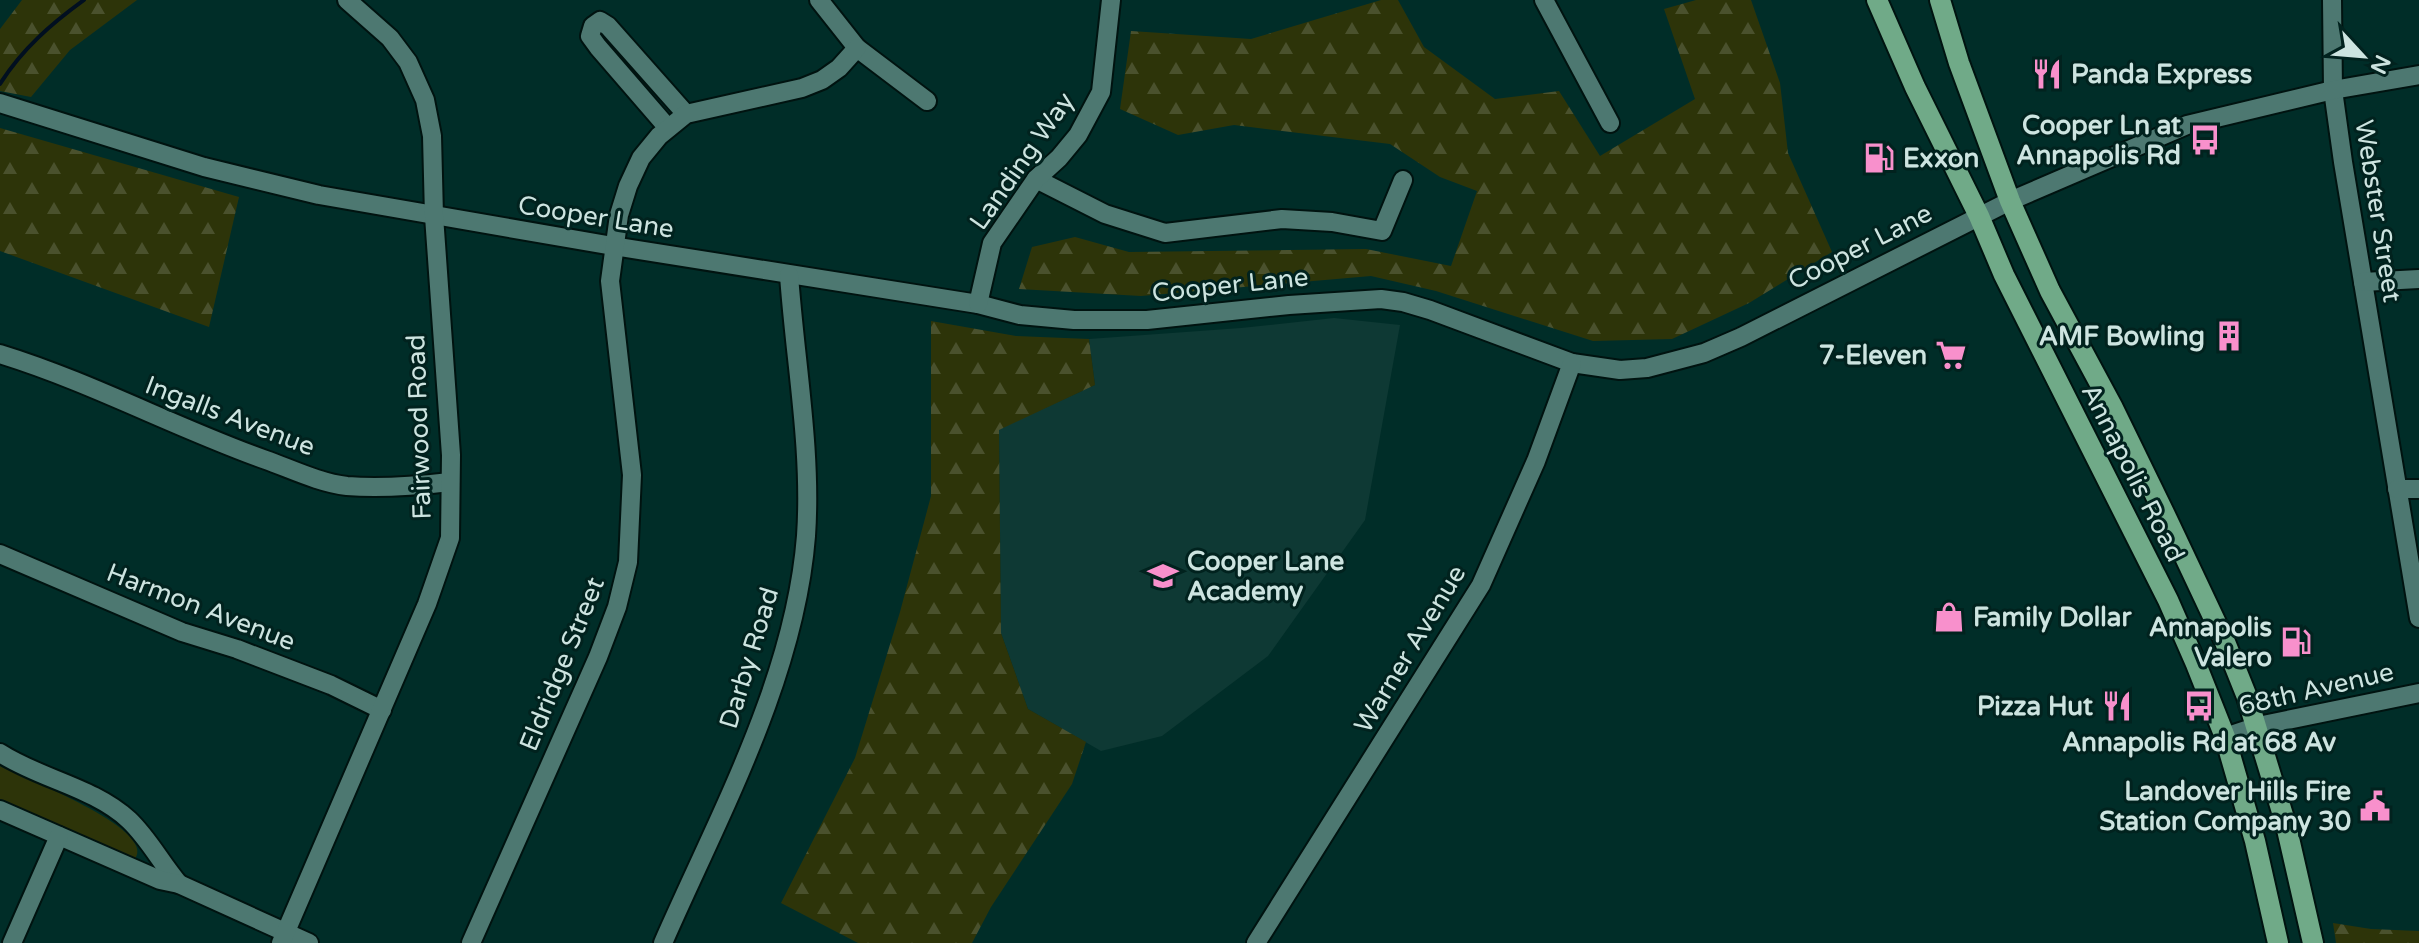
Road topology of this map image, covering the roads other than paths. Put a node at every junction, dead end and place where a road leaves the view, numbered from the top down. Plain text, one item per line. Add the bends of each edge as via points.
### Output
1 (347, 0) edge
2 (819, 0) edge
3 (1111, 0) edge
4 (1544, 0) edge
5 (1877, 0) edge
6 (1940, 0) edge
7 (2332, 0) edge
8 (857, 48) junction
9 (2419, 75) edge
10 (2333, 90) junction
11 (927, 101) dead end
12 (0, 103) edge
13 (686, 114) junction
14 (1610, 123) dead end
15 (668, 128) junction
16 (1036, 179) junction
17 (1403, 180) dead end
18 (2010, 201) junction
19 (434, 216) junction
20 (1979, 216) junction
21 (613, 246) junction
22 (789, 275) junction
23 (2419, 279) edge
24 (2363, 282) junction
25 (978, 304) junction
26 (0, 354) edge
27 (1572, 363) junction
28 (450, 482) junction
29 (2397, 489) junction
30 (2419, 489) edge
31 (0, 554) edge
32 (2419, 618) edge
33 (2419, 693) edge
34 (382, 710) junction
35 (2258, 726) junction
36 (2225, 737) junction
37 (0, 753) edge
38 (0, 810) edge
39 (59, 836) junction
40 (179, 884) junction
41 (283, 938) edge
42 (12, 943) edge
43 (309, 943) edge
44 (471, 943) edge
45 (663, 943) edge
46 (1256, 943) edge
47 (2278, 943) edge
48 (2313, 943) edge

1 - 19 street, Fairwood Road via 390,38 425,100 432,136
2 - 8 street
3 - 16 street, Landing Way via 1101,92 1078,135
4 - 14 street
5 - 20 main road, Annapolis Road
6 - 18 main road, Annapolis Road
7 - 10 street, Webster Street
8 - 11 street
8 - 13 street via 839,68 802,88
9 - 10 street, Cooper Lane
10 - 18 street, Cooper Lane via 2187,125
10 - 24 street, Webster Street
12 - 19 street, Cooper Lane via 260,182
13 - 15 street, Eldridge Street
13 - 15 street via 608,26 600,21 593,26 590,36 598,47
15 - 21 street, Eldridge Street via 641,158
16 - 17 street via 1105,214 1165,233 1282,219 1382,231
16 - 25 street, Landing Way via 992,243
18 - 20 street, Cooper Lane
18 - 35 main road, Annapolis Road via 2225,642
19 - 21 street, Cooper Lane
19 - 28 street, Fairwood Road
20 - 27 street, Cooper Lane via 1704,353 1647,368
20 - 36 main road, Annapolis Road via 2171,606
21 - 22 street, Cooper Lane
21 - 44 street, Eldridge Street via 610,281 632,475 628,562 598,657
22 - 25 street, Cooper Lane
22 - 45 street, Darby Road via 806,482 800,581 769,697
23 - 24 street
24 - 29 street, Webster Street
25 - 27 street, Cooper Lane via 1034,317 1132,320 1381,299 1430,310
26 - 28 street, Ingalls Avenue via 249,454 345,486
27 - 46 street, Warner Avenue via 1481,585
28 - 34 street, Fairwood Road via 450,538 442,566
29 - 30 street
29 - 32 street, Webster Street
31 - 34 street, Harmon Avenue
33 - 35 street, 68th Avenue
34 - 41 street, Fairwood Road
35 - 36 street, 68th Avenue
35 - 48 main road, Annapolis Road
36 - 47 main road, Annapolis Road
37 - 40 street via 127,818
38 - 39 street
39 - 40 street
39 - 42 street
40 - 41 street
41 - 43 street

